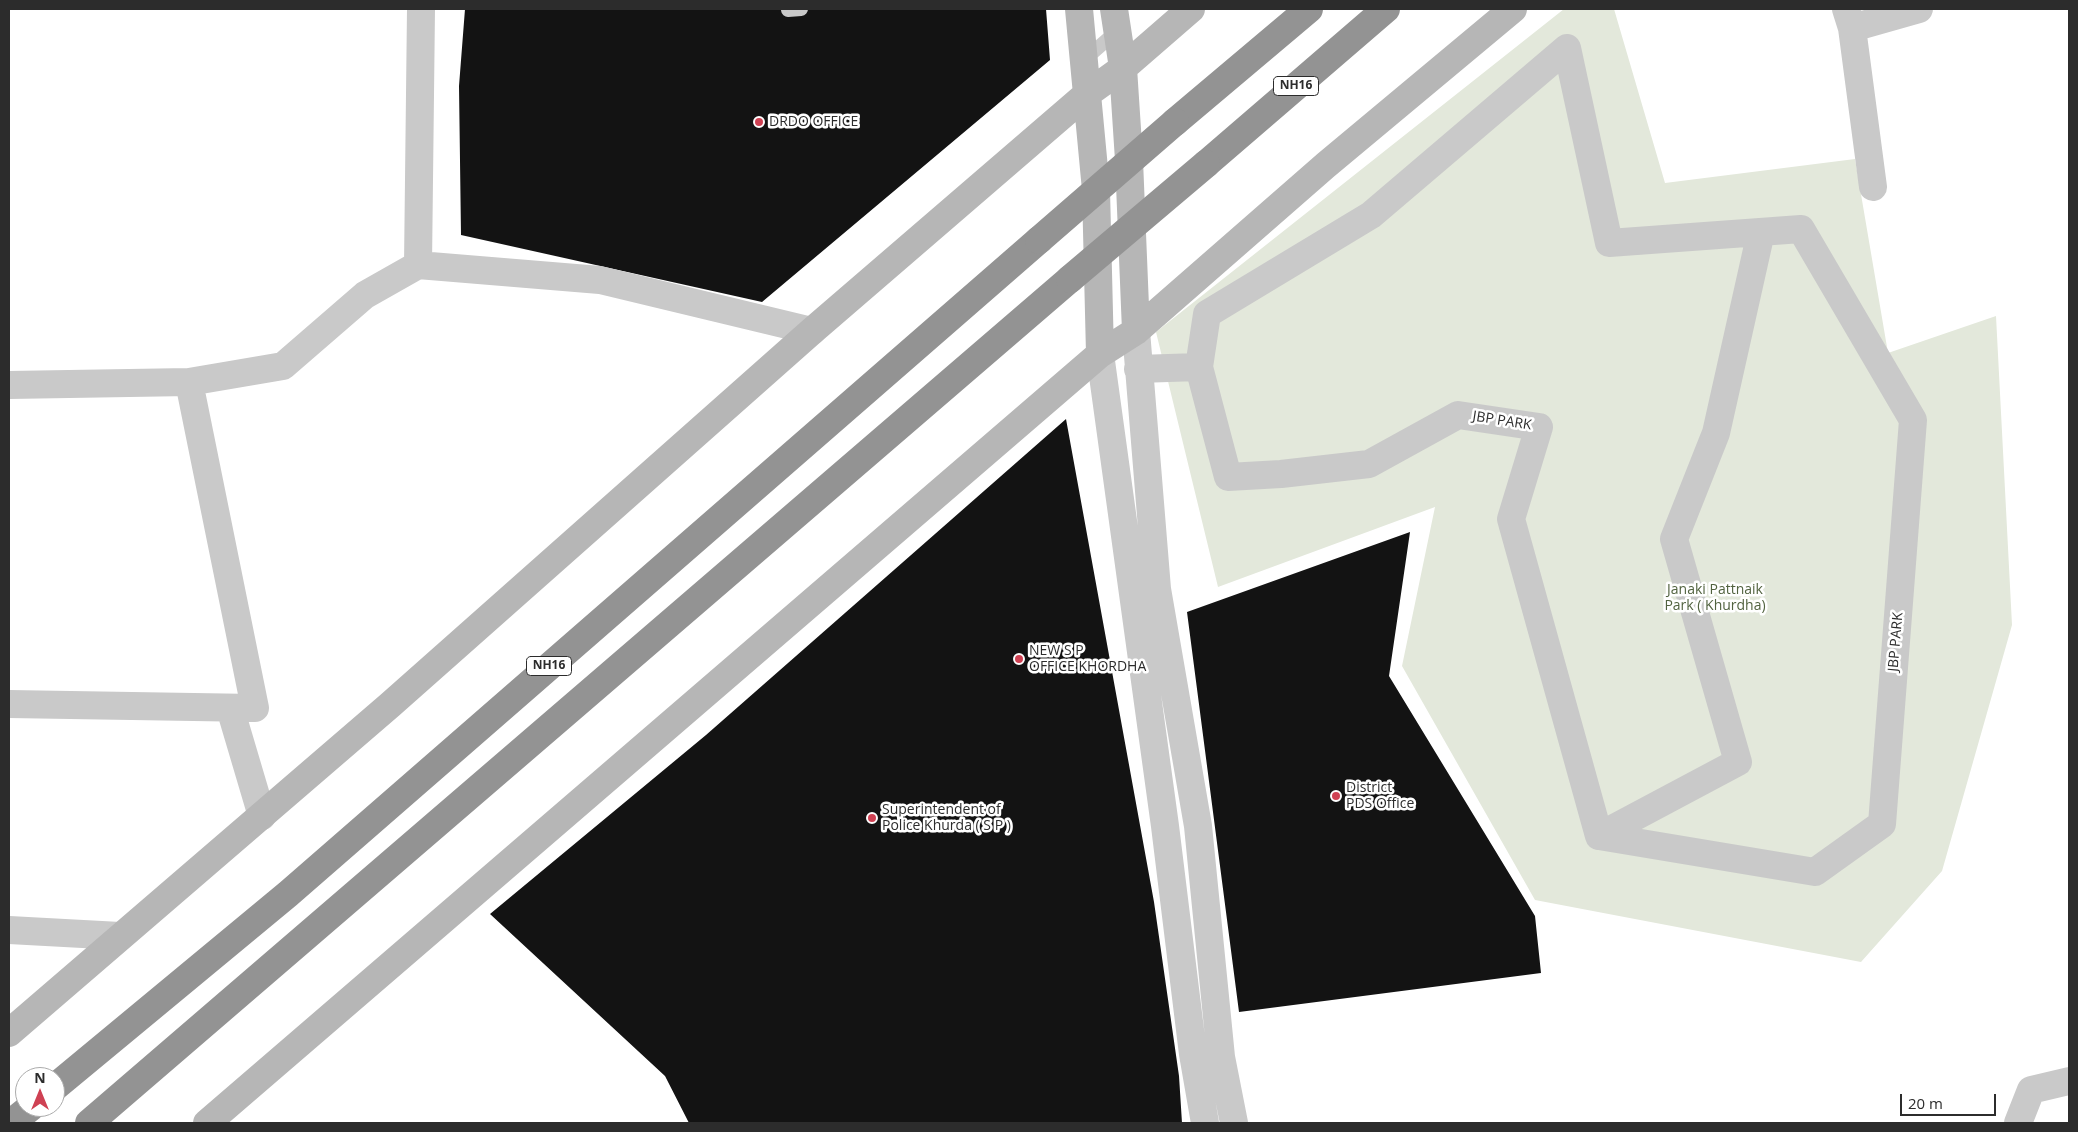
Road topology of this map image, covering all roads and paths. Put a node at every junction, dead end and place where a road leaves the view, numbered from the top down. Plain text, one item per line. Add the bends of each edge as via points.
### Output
1 (421, 9) edge
2 (1079, 9) edge
3 (1192, 9) edge
4 (1309, 9) edge
5 (1386, 9) edge
6 (1513, 9) edge
7 (1919, 9) edge
8 (1849, 18) edge
9 (1115, 20) edge
10 (1084, 60) junction
11 (1123, 68) junction
12 (1087, 94) junction
13 (1874, 186) dead end
14 (1761, 232) junction
15 (418, 265) junction
16 (812, 331) junction
17 (1136, 331) junction
18 (1100, 354) junction
19 (1199, 367) junction
20 (1138, 368) junction
21 (189, 382) junction
22 (9, 385) edge
23 (9, 704) edge
24 (230, 708) junction
25 (262, 816) junction
26 (1599, 836) junction
27 (9, 930) edge
28 (120, 936) junction
29 (9, 1034) edge
30 (65, 1079) edge
31 (2069, 1081) edge
32 (89, 1123) edge
33 (207, 1123) edge
34 (1205, 1123) edge
35 (1234, 1123) edge
36 (2018, 1123) edge

1 - 15 street
2 - 10 main road
3 - 11 main road
4 - 30 highway, NH16, bridge via 288,894
5 - 32 highway, NH16, bridge
6 - 17 main road via 1326,165
7 - 8 street
8 - 13 street
9 - 10 lane
9 - 11 main road
10 - 12 main road
11 - 12 main road
11 - 17 main road
12 - 16 main road
12 - 18 main road via 1096,190
14 - 19 street, JBP PARK via 1609,243 1567,48 1371,215 1207,314
14 - 26 street via 1716,433 1674,539 1738,762
14 - 26 street, JBP PARK via 1801,229 1913,420 1882,824 1815,872
15 - 16 street via 600,280
15 - 21 street via 365,295 283,366
16 - 25 main road
17 - 18 main road
17 - 20 street
18 - 33 main road
18 - 34 street via 1193,1054
19 - 20 street
19 - 26 street, JBP PARK via 1228,477 1369,464 1458,415 1539,427 1511,520
20 - 35 street via 1157,589 1198,826 1222,1057
21 - 22 street
21 - 24 street via 255,708
23 - 24 street
24 - 25 street
25 - 28 main road
27 - 28 street
28 - 29 main road
31 - 36 street via 2031,1090

